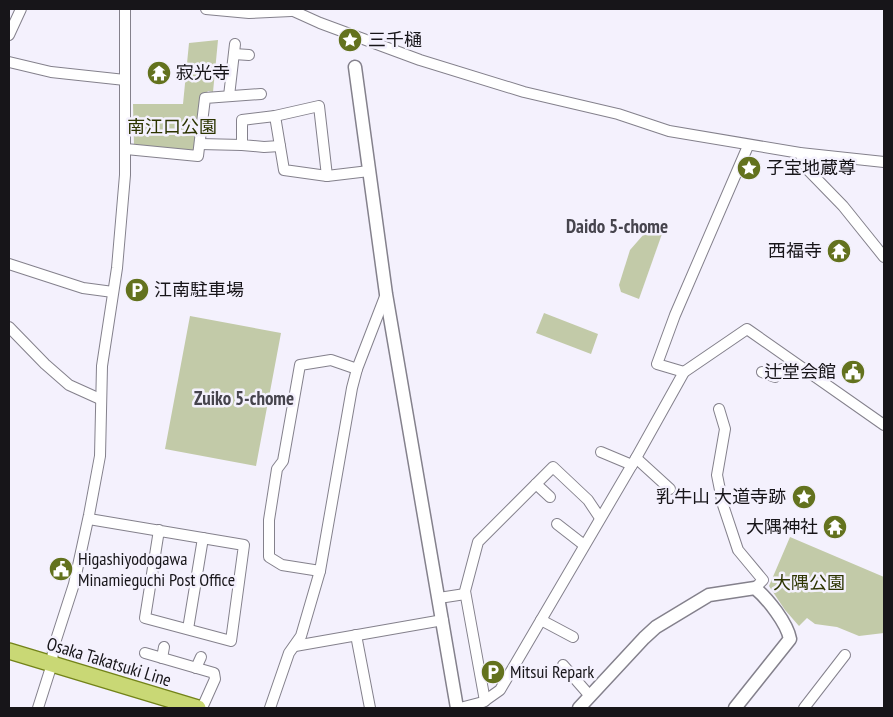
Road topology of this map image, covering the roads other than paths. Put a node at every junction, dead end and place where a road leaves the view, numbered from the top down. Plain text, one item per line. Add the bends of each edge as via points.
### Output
1 (21, 9) edge
2 (125, 9) edge
3 (206, 9) edge
4 (290, 10) edge
5 (9, 35) edge
6 (249, 56) dead end
7 (9, 62) edge
8 (355, 67) dead end
9 (126, 80) junction
10 (261, 94) dead end
11 (229, 96) junction
12 (274, 116) junction
13 (200, 144) junction
14 (242, 145) junction
15 (280, 146) junction
16 (748, 146) junction
17 (126, 149) junction
18 (800, 153) junction
19 (884, 162) edge
20 (369, 171) junction
21 (327, 176) junction
22 (884, 257) edge
23 (9, 264) edge
24 (113, 292) junction
25 (386, 294) junction
26 (9, 327) edge
27 (357, 369) junction
28 (805, 369) junction
29 (684, 372) junction
30 (762, 372) dead end
31 (100, 398) junction
32 (719, 410) dead end
33 (884, 424) edge
34 (602, 452) dead end
35 (634, 461) junction
36 (536, 484) junction
37 (670, 489) dead end
38 (550, 497) dead end
39 (600, 518) junction
40 (88, 519) junction
41 (557, 524) dead end
42 (159, 530) junction
43 (203, 538) junction
44 (584, 545) junction
45 (320, 571) junction
46 (755, 588) junction
47 (465, 594) junction
48 (439, 598) junction
49 (443, 620) junction
50 (541, 620) junction
51 (188, 629) junction
52 (356, 635) junction
53 (573, 637) dead end
54 (295, 646) junction
55 (164, 647) dead end
56 (9, 651) edge
57 (145, 653) dead end
58 (845, 655) dead end
59 (201, 657) dead end
60 (162, 658) junction
61 (52, 664) junction
62 (563, 665) dead end
63 (196, 668) junction
64 (590, 696) junction
65 (485, 704) edge
66 (38, 708) edge
67 (198, 708) edge
68 (202, 708) edge
69 (270, 708) edge
70 (370, 708) edge
71 (458, 708) edge
72 (579, 708) edge
73 (735, 708) edge
74 (805, 708) edge

1 - 5 street
2 - 9 street
3 - 4 street via 249,13
4 - 16 street via 420,60 524,92 618,114 669,131
6 - 11 street via 235,49
7 - 9 street via 51,72
8 - 20 street
9 - 17 street
10 - 11 street
11 - 13 street via 205,98
12 - 14 street via 242,120
12 - 15 street
12 - 21 street via 319,106
13 - 14 street
13 - 17 street via 198,156
14 - 15 street
15 - 21 street via 284,170
16 - 18 street
16 - 29 street via 657,364
17 - 24 street via 123,214
18 - 19 street
18 - 22 street via 807,168
20 - 21 street
20 - 25 street
23 - 24 street via 83,288
24 - 31 street
25 - 27 street
25 - 48 street
26 - 31 street via 69,385
27 - 45 street
27 - 45 street via 331,360 300,365 283,461 277,469 269,520 269,557 282,565
28 - 29 street via 747,329
28 - 30 street via 782,370 775,377
28 - 33 street
29 - 35 street
31 - 40 street via 100,456
32 - 46 street via 725,429 717,475 738,550 763,580
34 - 35 street
35 - 37 street
35 - 39 street
36 - 38 street
36 - 39 street via 553,467 588,500
36 - 47 street via 478,542
39 - 44 street
40 - 42 street
40 - 61 street
41 - 44 street
42 - 43 street
42 - 51 street via 145,618
43 - 51 street
43 - 51 street via 244,545 232,641
44 - 50 street
45 - 54 street via 301,636
46 - 64 street via 709,595 656,627
46 - 73 street via 788,630 790,640
47 - 48 street
47 - 65 street
48 - 49 street
49 - 52 street
49 - 71 street
50 - 53 street
50 - 65 street via 500,690
52 - 54 street
52 - 70 street
54 - 69 street via 289,654
55 - 60 street
56 - 61 main road, Osaka Takatsuki Line
57 - 60 street
58 - 74 street
59 - 63 street
60 - 63 street
61 - 66 street
61 - 67 main road, Osaka Takatsuki Line
62 - 64 street
63 - 68 street via 214,673 215,679
64 - 72 street
65 - 71 street

